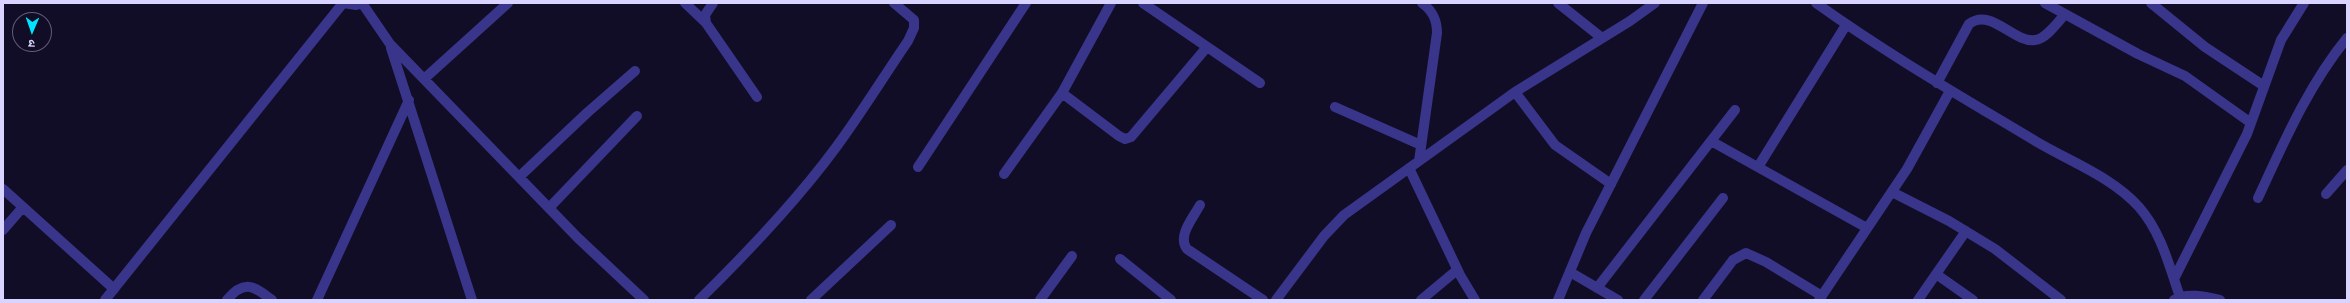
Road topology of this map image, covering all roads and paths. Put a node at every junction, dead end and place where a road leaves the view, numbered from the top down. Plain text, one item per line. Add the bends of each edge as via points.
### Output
1 (343, 3) edge
2 (362, 3) edge
3 (508, 3) edge
4 (685, 3) edge
5 (713, 3) edge
6 (894, 3) edge
7 (1026, 3) edge
8 (1144, 3) edge
9 (1558, 3) edge
10 (1655, 3) edge
11 (1703, 3) edge
12 (1816, 3) edge
13 (2045, 3) edge
14 (2151, 3) edge
15 (2304, 3) edge
16 (1108, 4) edge
17 (1428, 5) edge
18 (2065, 14) junction
19 (706, 23) junction
20 (1846, 25) junction
21 (1602, 38) junction
22 (2347, 38) edge
23 (390, 44) junction
24 (1207, 48) junction
25 (635, 71) dead end
26 (424, 79) junction
27 (1260, 83) dead end
28 (1937, 83) junction
29 (2264, 86) junction
30 (1950, 91) junction
31 (1515, 92) junction
32 (1062, 93) junction
33 (757, 97) dead end
34 (409, 100) junction
35 (1335, 107) dead end
36 (1735, 110) dead end
37 (637, 116) dead end
38 (2251, 123) junction
39 (1711, 141) junction
40 (1421, 146) junction
41 (1418, 161) junction
42 (918, 167) dead end
43 (1758, 167) junction
44 (1409, 168) junction
45 (2347, 170) edge
46 (1004, 174) dead end
47 (519, 177) junction
48 (1611, 184) junction
49 (3, 189) edge
50 (1892, 192) junction
51 (2326, 194) dead end
52 (1723, 198) dead end
53 (2258, 198) dead end
54 (1200, 205) dead end
55 (23, 207) junction
56 (549, 208) junction
57 (891, 225) dead end
58 (1867, 228) junction
59 (3, 230) edge
60 (1966, 231) junction
61 (1072, 256) dead end
62 (1120, 259) dead end
63 (1457, 270) junction
64 (1570, 272) junction
65 (1936, 274) junction
66 (2174, 279) junction
67 (1597, 288) junction
68 (114, 289) junction
69 (1820, 298) edge
70 (2177, 298) edge
71 (642, 299) edge
72 (105, 300) edge
73 (227, 300) edge
74 (272, 300) edge
75 (317, 300) edge
76 (472, 300) edge
77 (699, 300) edge
78 (811, 300) edge
79 (1040, 300) edge
80 (1171, 300) edge
81 (1263, 300) edge
82 (1276, 300) edge
83 (1421, 300) edge
84 (1475, 300) edge
85 (1558, 300) edge
86 (1618, 300) edge
87 (1644, 300) edge
88 (1703, 300) edge
89 (1918, 300) edge
90 (1973, 300) edge
91 (2061, 300) edge
92 (2220, 300) edge

1 - 2 street
1 - 68 street
2 - 23 street
3 - 26 street
4 - 19 street
5 - 19 street via 705,14
6 - 77 street via 914,20 914,28 908,41 837,146 805,186 736,264
7 - 42 street
8 - 24 street
9 - 21 street
10 - 21 street
11 - 48 street
12 - 20 street
13 - 18 street
14 - 29 street via 2205,47
15 - 29 street via 2281,40
16 - 32 street
17 - 40 street via 1437,20 1438,33
18 - 28 street via 2042,38 2034,40 1991,22 1974,20 1969,24
18 - 38 street via 2185,76
19 - 33 street
20 - 28 street
20 - 43 street
21 - 31 street
22 - 53 street via 2323,68 2292,124
23 - 26 street
23 - 34 street
24 - 27 street
24 - 32 street via 1131,137 1125,139
25 - 47 street
26 - 47 street
28 - 30 street
29 - 38 street
30 - 50 street
30 - 66 street via 2113,184 2128,196 2155,227
31 - 41 street
31 - 48 street via 1555,145
32 - 46 street
34 - 75 street
34 - 76 street
35 - 40 street
36 - 39 street
37 - 56 street
38 - 66 street via 2233,164
39 - 43 street
39 - 67 street
40 - 41 street
41 - 44 street
43 - 58 street
44 - 63 street
44 - 82 street via 1344,215 1324,236
45 - 51 street
47 - 56 street
48 - 64 street
49 - 55 street
50 - 58 street
50 - 60 street
52 - 87 street
54 - 81 street via 1182,237 1186,249
55 - 59 street
55 - 68 street
56 - 71 street
57 - 78 street
58 - 69 street
60 - 65 street
60 - 91 street via 1995,249
61 - 79 street
62 - 80 street
63 - 83 street
63 - 84 street
64 - 67 street
64 - 85 street
65 - 89 street
65 - 90 street
66 - 70 street
67 - 86 street
68 - 72 street
69 - 88 street via 1766,262 1746,253 1733,260
70 - 92 street via 2204,297
73 - 74 street via 242,287 250,286

